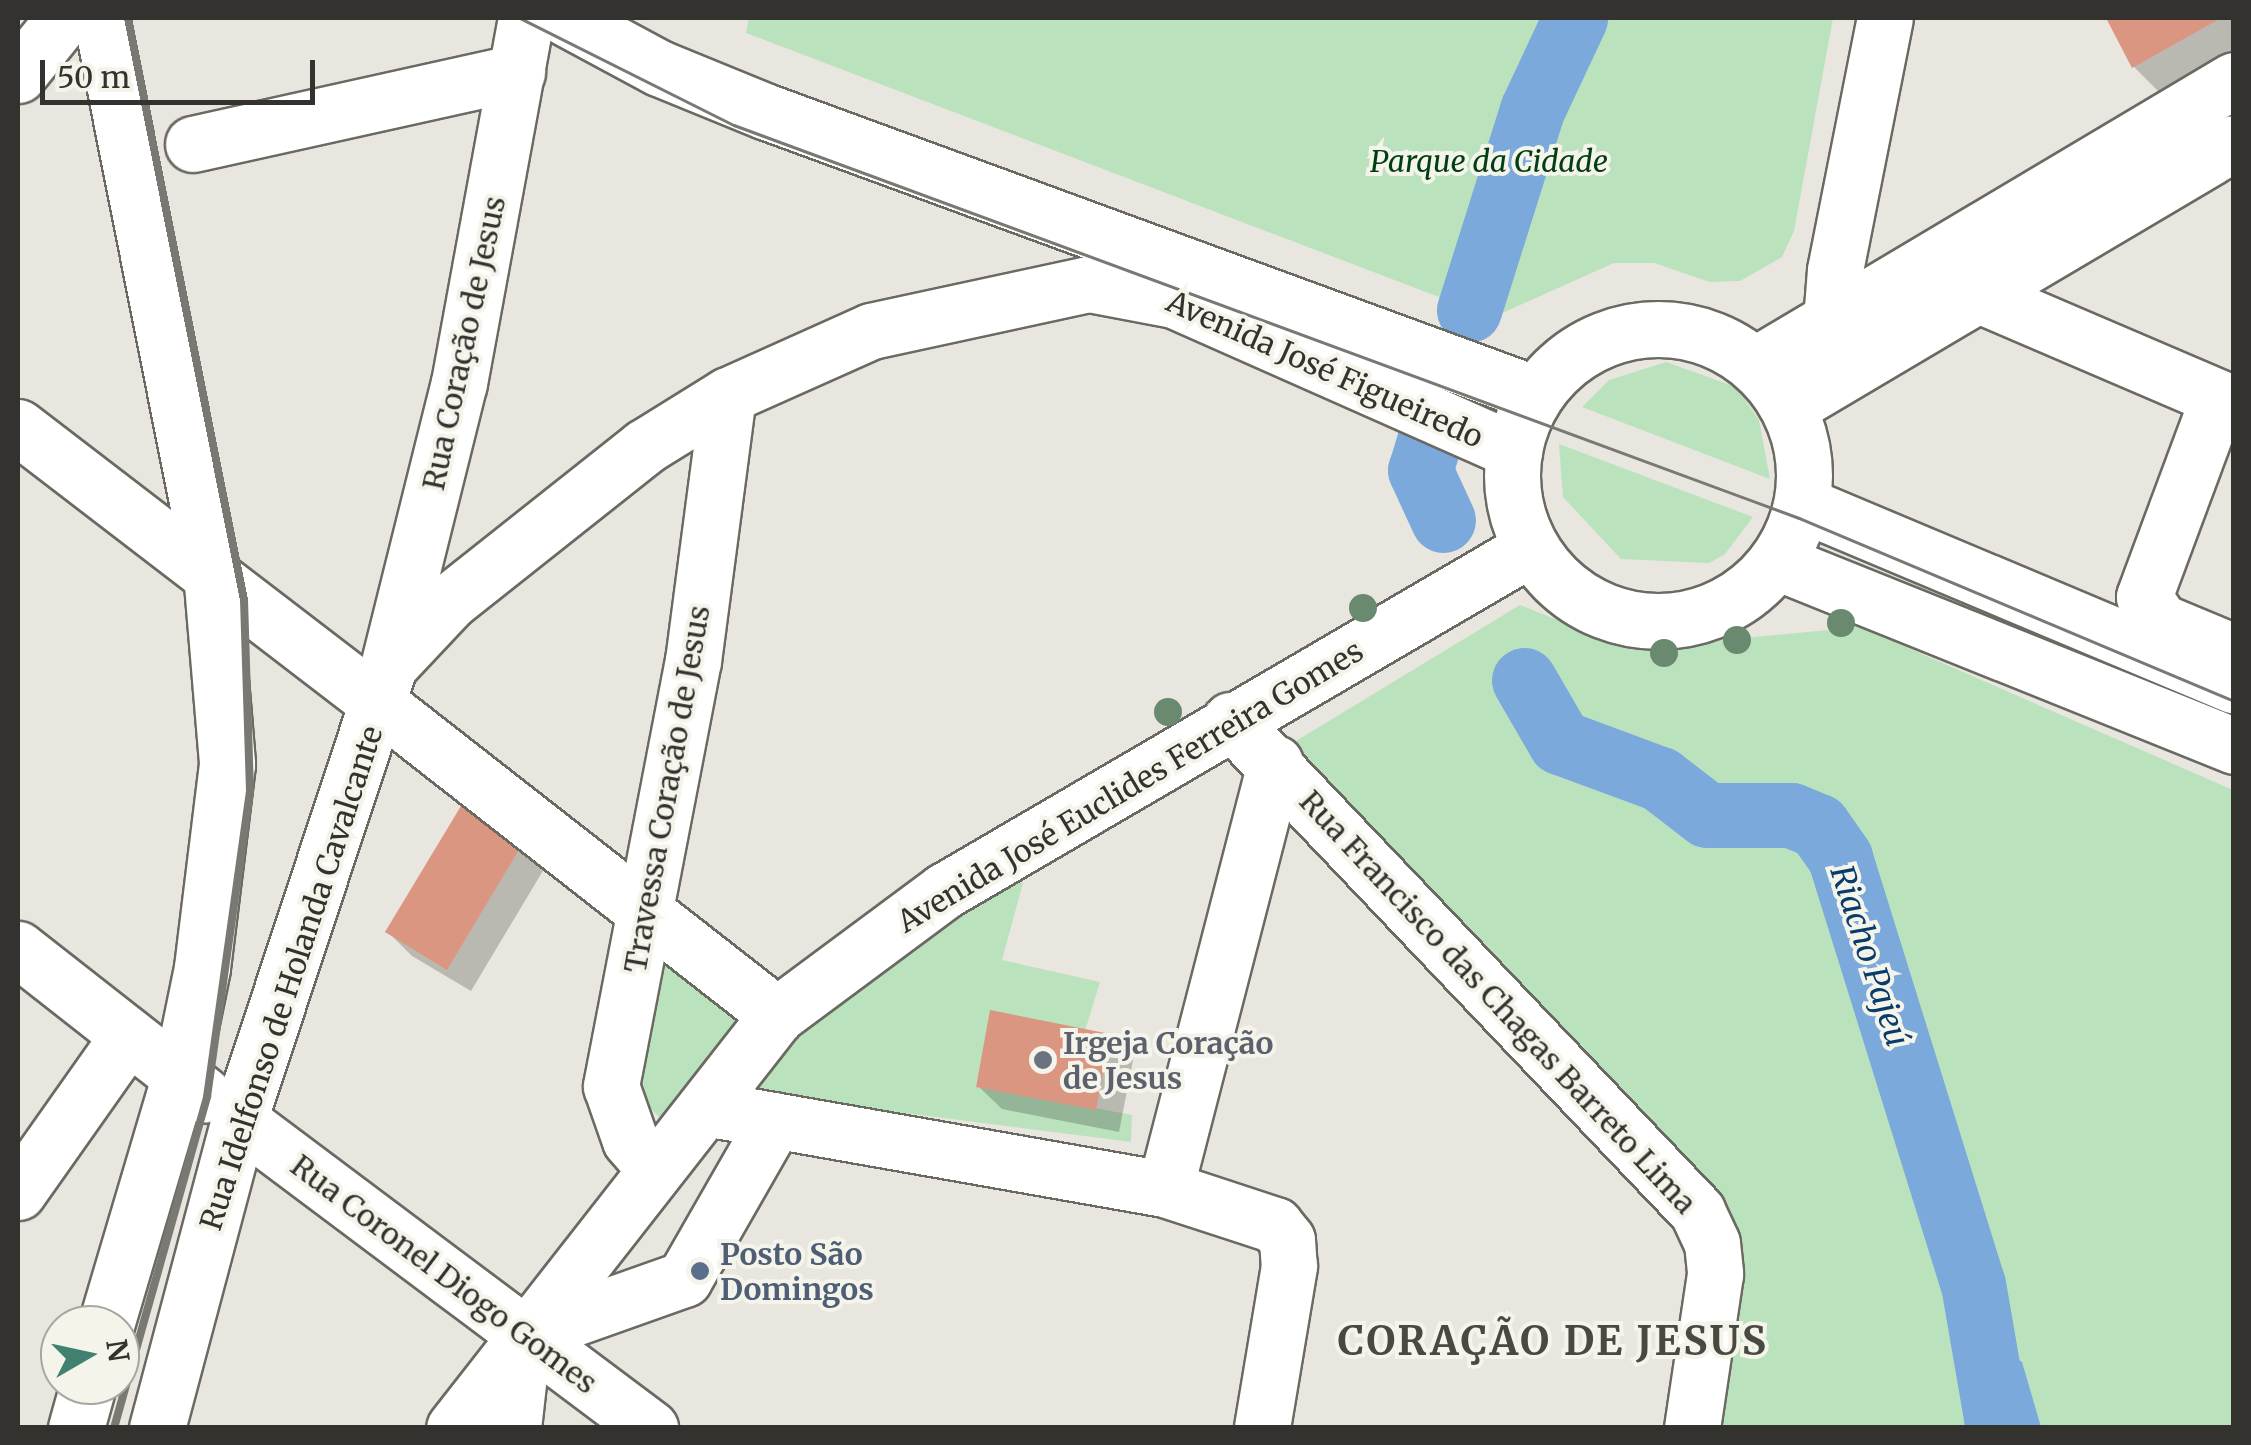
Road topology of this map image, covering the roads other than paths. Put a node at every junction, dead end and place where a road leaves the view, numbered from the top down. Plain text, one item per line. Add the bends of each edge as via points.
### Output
1 (64, 18) edge
2 (101, 18) edge
3 (526, 18) edge
4 (566, 18) edge
5 (1885, 18) edge
6 (517, 72) junction
7 (18, 75) edge
8 (2234, 80) edge
9 (2234, 143) edge
10 (193, 144) dead end
11 (1976, 294) junction
12 (1830, 319) junction
13 (1790, 385) junction
14 (1536, 394) junction
15 (728, 395) junction
16 (2226, 401) edge
17 (18, 427) edge
18 (1514, 451) junction
19 (1802, 504) junction
20 (1531, 548) junction
21 (1777, 562) junction
22 (211, 572) junction
23 (2234, 652) edge
24 (384, 684) junction
25 (2234, 686) edge
26 (1230, 720) junction
27 (2234, 746) edge
28 (1275, 763) junction
29 (649, 908) junction
30 (18, 949) edge
31 (776, 1015) junction
32 (128, 1036) junction
33 (180, 1076) junction
34 (704, 1108) junction
35 (239, 1120) junction
36 (775, 1120) junction
37 (655, 1169) junction
38 (1165, 1190) junction
39 (18, 1192) edge
40 (604, 1232) junction
41 (684, 1279) junction
42 (112, 1305) edge
43 (523, 1336) junction
44 (157, 1428) edge
45 (454, 1428) edge
46 (512, 1428) edge
47 (650, 1428) edge
48 (1262, 1428) edge
49 (1692, 1428) edge

1 - 7 main road
2 - 22 main road
3 - 6 main road, Rua Coração de Jesus
4 - 14 main road, Avenida José Figueiredo via 630,54 767,112
5 - 12 main road
6 - 10 main road
6 - 24 main road, Rua Coração de Jesus via 459,383
8 - 12 main road
9 - 11 main road
11 - 13 main road
11 - 16 main road
12 - 13 main road
12 - 13 main road
13 - 14 main road via 1707,338 1639,329 1599,340 1564,363
13 - 19 main road via 1803,454
14 - 18 main road
15 - 18 main road, Avenida José Figueiredo via 871,331 1089,284 1174,300
15 - 24 main road, Avenida José Figueiredo via 644,447 450,601
15 - 29 main road, Travessa Coração de Jesus via 693,661
16 - 23 main road via 2144,596 2160,620
17 - 22 main road
18 - 20 main road via 1514,501
19 - 21 main road
19 - 25 main road
20 - 21 main road via 1562,586 1650,623 1699,617 1742,596
20 - 26 main road, Avenida José Euclides Ferreira Gomes
21 - 27 main road
22 - 24 main road
22 - 33 main road via 227,764 202,968
24 - 29 main road
24 - 35 main road, Rua Idelfonso de Holanda Cavalcante
26 - 28 main road, Rua Francisco das Chagas Barreto Lima
26 - 31 main road, Avenida José Euclides Ferreira Gomes via 944,891
28 - 38 main road
28 - 49 main road, Rua Francisco das Chagas Barreto Lima via 1697,1211 1712,1243 1716,1274
29 - 31 main road
29 - 37 main road, Travessa Coração de Jesus via 611,1086 630,1140
30 - 32 main road
31 - 34 main road, Avenida José Euclides Ferreira Gomes
32 - 33 main road
32 - 39 main road
33 - 35 main road, Rua Coronel Diogo Gomes
33 - 42 main road
34 - 36 main road
34 - 37 main road, Avenida José Euclides Ferreira Gomes
35 - 43 main road, Rua Coronel Diogo Gomes
35 - 44 main road, Rua Idelfonso de Holanda Cavalcante
36 - 38 main road
36 - 41 main road
37 - 40 main road, Avenida José Euclides Ferreira Gomes
38 - 48 main road via 1275,1224 1287,1240 1289,1266
40 - 41 main road
40 - 43 main road, Avenida José Euclides Ferreira Gomes
41 - 43 main road
43 - 45 main road, Avenida José Euclides Ferreira Gomes
43 - 46 main road
43 - 47 main road, Rua Coronel Diogo Gomes

